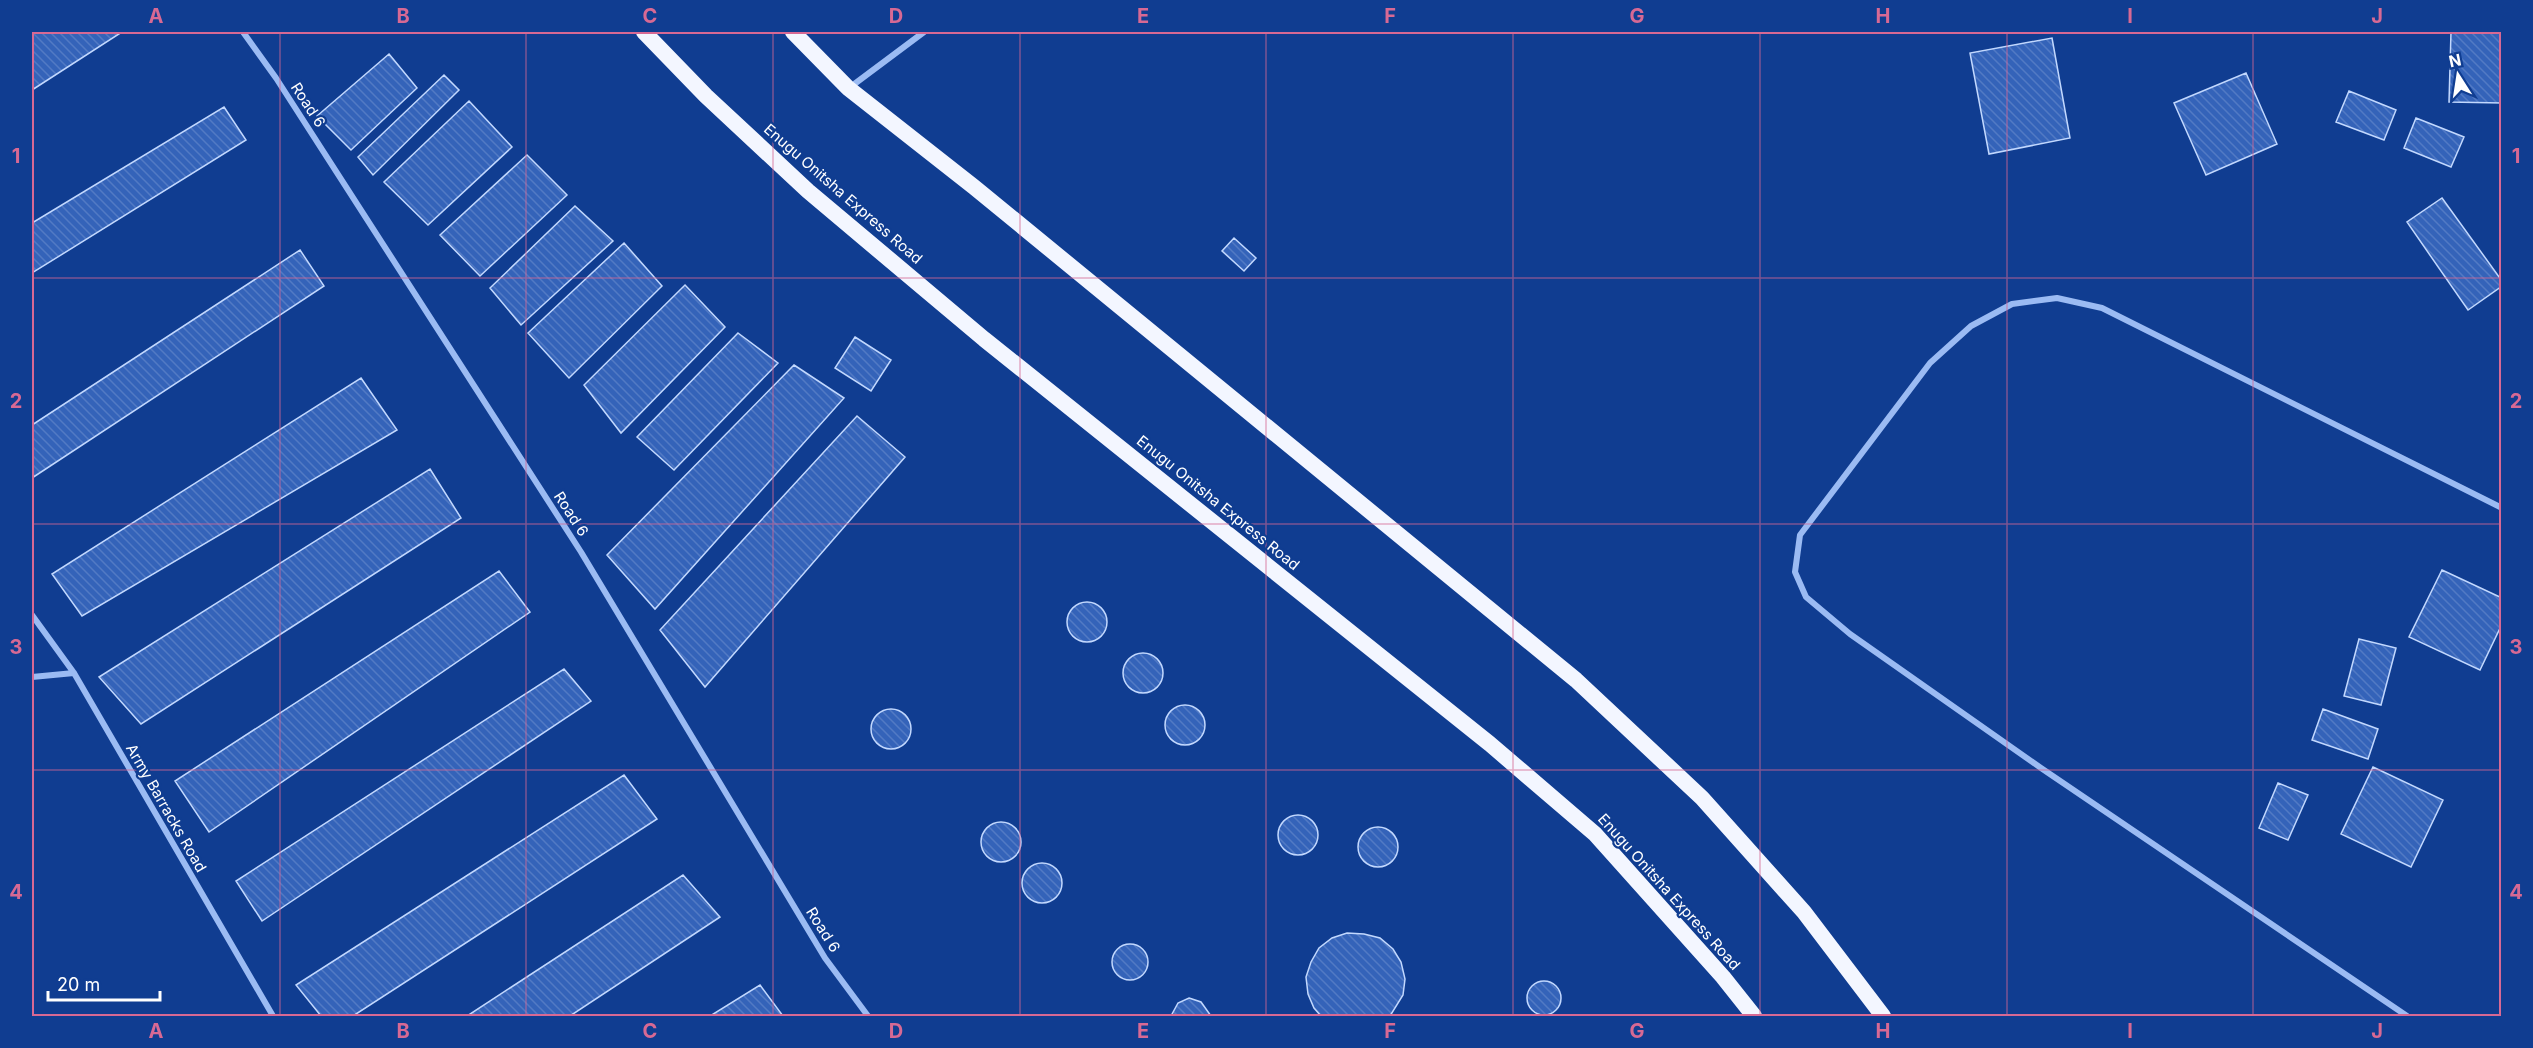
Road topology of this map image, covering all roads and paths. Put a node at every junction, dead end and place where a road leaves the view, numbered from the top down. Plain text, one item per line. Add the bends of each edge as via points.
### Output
1 (243, 32) edge
2 (644, 32) edge
3 (793, 32) edge
4 (924, 32) edge
5 (848, 88) junction
6 (2502, 508) edge
7 (32, 615) edge
8 (74, 673) junction
9 (32, 677) edge
10 (273, 1017) edge
11 (868, 1017) edge
12 (1754, 1017) edge
13 (1883, 1017) edge
14 (2407, 1017) edge

1 - 11 street, Road 6 via 289,97 581,552 825,958
2 - 12 highway, Enugu Onitsha Express Road via 706,96 817,198 984,339 1490,744 1594,834
3 - 5 highway
4 - 5 street
5 - 13 highway via 1576,680 1702,798 1804,912
6 - 14 street via 2102,308 2057,298 2012,304 1971,326 1930,363 1800,535 1795,572 1806,597 1850,633 2031,762
7 - 8 street, Army Barracks Road
8 - 9 street
8 - 10 street, Army Barracks Road

